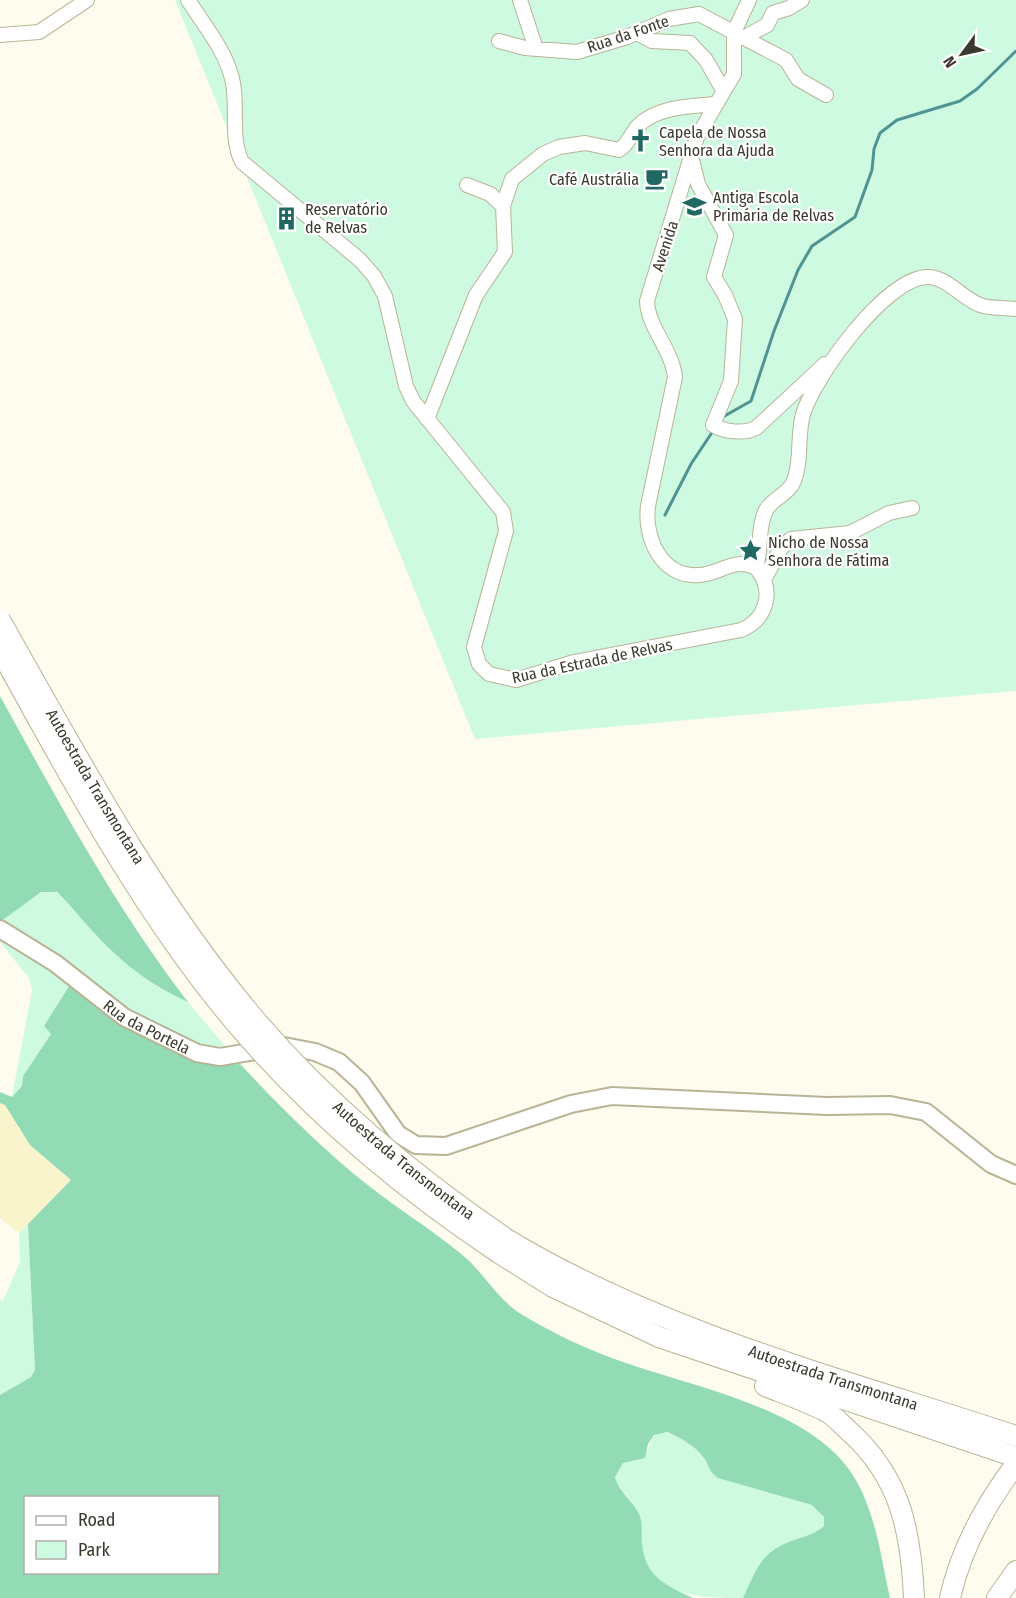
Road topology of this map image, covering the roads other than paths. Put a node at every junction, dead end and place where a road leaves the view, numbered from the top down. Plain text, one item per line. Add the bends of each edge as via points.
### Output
1 (86, 0) edge
2 (188, 0) edge
3 (520, 0) edge
4 (749, 0) edge
5 (802, 0) edge
6 (637, 33) junction
7 (0, 35) edge
8 (740, 35) junction
9 (499, 41) dead end
10 (536, 49) junction
11 (723, 90) junction
12 (826, 95) dead end
13 (714, 105) junction
14 (692, 155) junction
15 (467, 185) dead end
16 (502, 206) junction
17 (1016, 309) edge
18 (838, 349) junction
19 (427, 419) junction
20 (912, 508) dead end
21 (760, 574) junction
22 (0, 620) edge
23 (0, 650) edge
24 (0, 929) edge
25 (1016, 1175) edge
26 (504, 1247) junction
27 (714, 1357) junction
28 (1016, 1436) edge
29 (1016, 1457) edge
30 (1016, 1464) edge
31 (1008, 1488) edge
32 (1016, 1571) edge
33 (914, 1598) edge
34 (950, 1598) edge
35 (962, 1598) edge
36 (997, 1598) edge

1 - 7 street via 39,32
2 - 19 street, Rua da Estrada de Relvas via 230,70 237,147 242,162 374,276 387,302 408,392
3 - 10 street
4 - 8 street
5 - 8 street via 773,13 767,24
6 - 8 street, Rua da Fonte via 689,14 702,15
6 - 10 street, Rua da Fonte via 578,52
6 - 11 street via 654,41 691,43
8 - 11 street, Avenida via 734,74
8 - 12 street, Rua da Fonte via 786,60 798,79
9 - 10 street, Rua da Fonte
11 - 13 street, Avenida
13 - 14 street, Avenida
13 - 16 street via 670,109 653,115 640,124 619,150 585,143 552,149 514,177
14 - 18 street via 698,184 726,234 714,276 735,318 731,381 713,425 745,432 758,427
14 - 21 street, Avenida via 647,301 669,353 674,383 647,526 664,562 672,568 701,575 739,563
15 - 16 street via 490,194
16 - 19 street via 505,252 476,295
17 - 18 street via 982,306 939,280 923,278 900,288
18 - 21 street via 805,409 793,484 765,512 760,529
19 - 21 street, Rua da Estrada de Relvas via 506,517 506,531 474,647 479,664 494,676 516,680 574,662 741,630 758,619 765,608 767,595
20 - 21 street via 889,513 850,533 791,539
22 - 26 highway, Autoestrada Transmontana, bridge via 150,876 253,1017 370,1134
23 - 26 highway, Autoestrada Transmontana, bridge via 135,882 245,1034 301,1094 374,1160 432,1207
24 - 25 main road, Rua da Portela via 55,963 124,1017 196,1053 220,1057 284,1046 315,1052 347,1068 398,1134 416,1145 446,1146 579,1102 612,1096 827,1106 890,1105 926,1112 991,1164
26 - 27 highway, Autoestrada Transmontana via 554,1287 659,1337
26 - 28 highway, Autoestrada Transmontana via 720,1341
27 - 29 highway, Autoestrada Transmontana
27 - 33 highway via 730,1372 827,1412 869,1449 893,1486 905,1517 913,1561
30 - 31 highway
31 - 34 highway via 975,1527 957,1567
31 - 35 highway via 968,1569
32 - 36 highway

